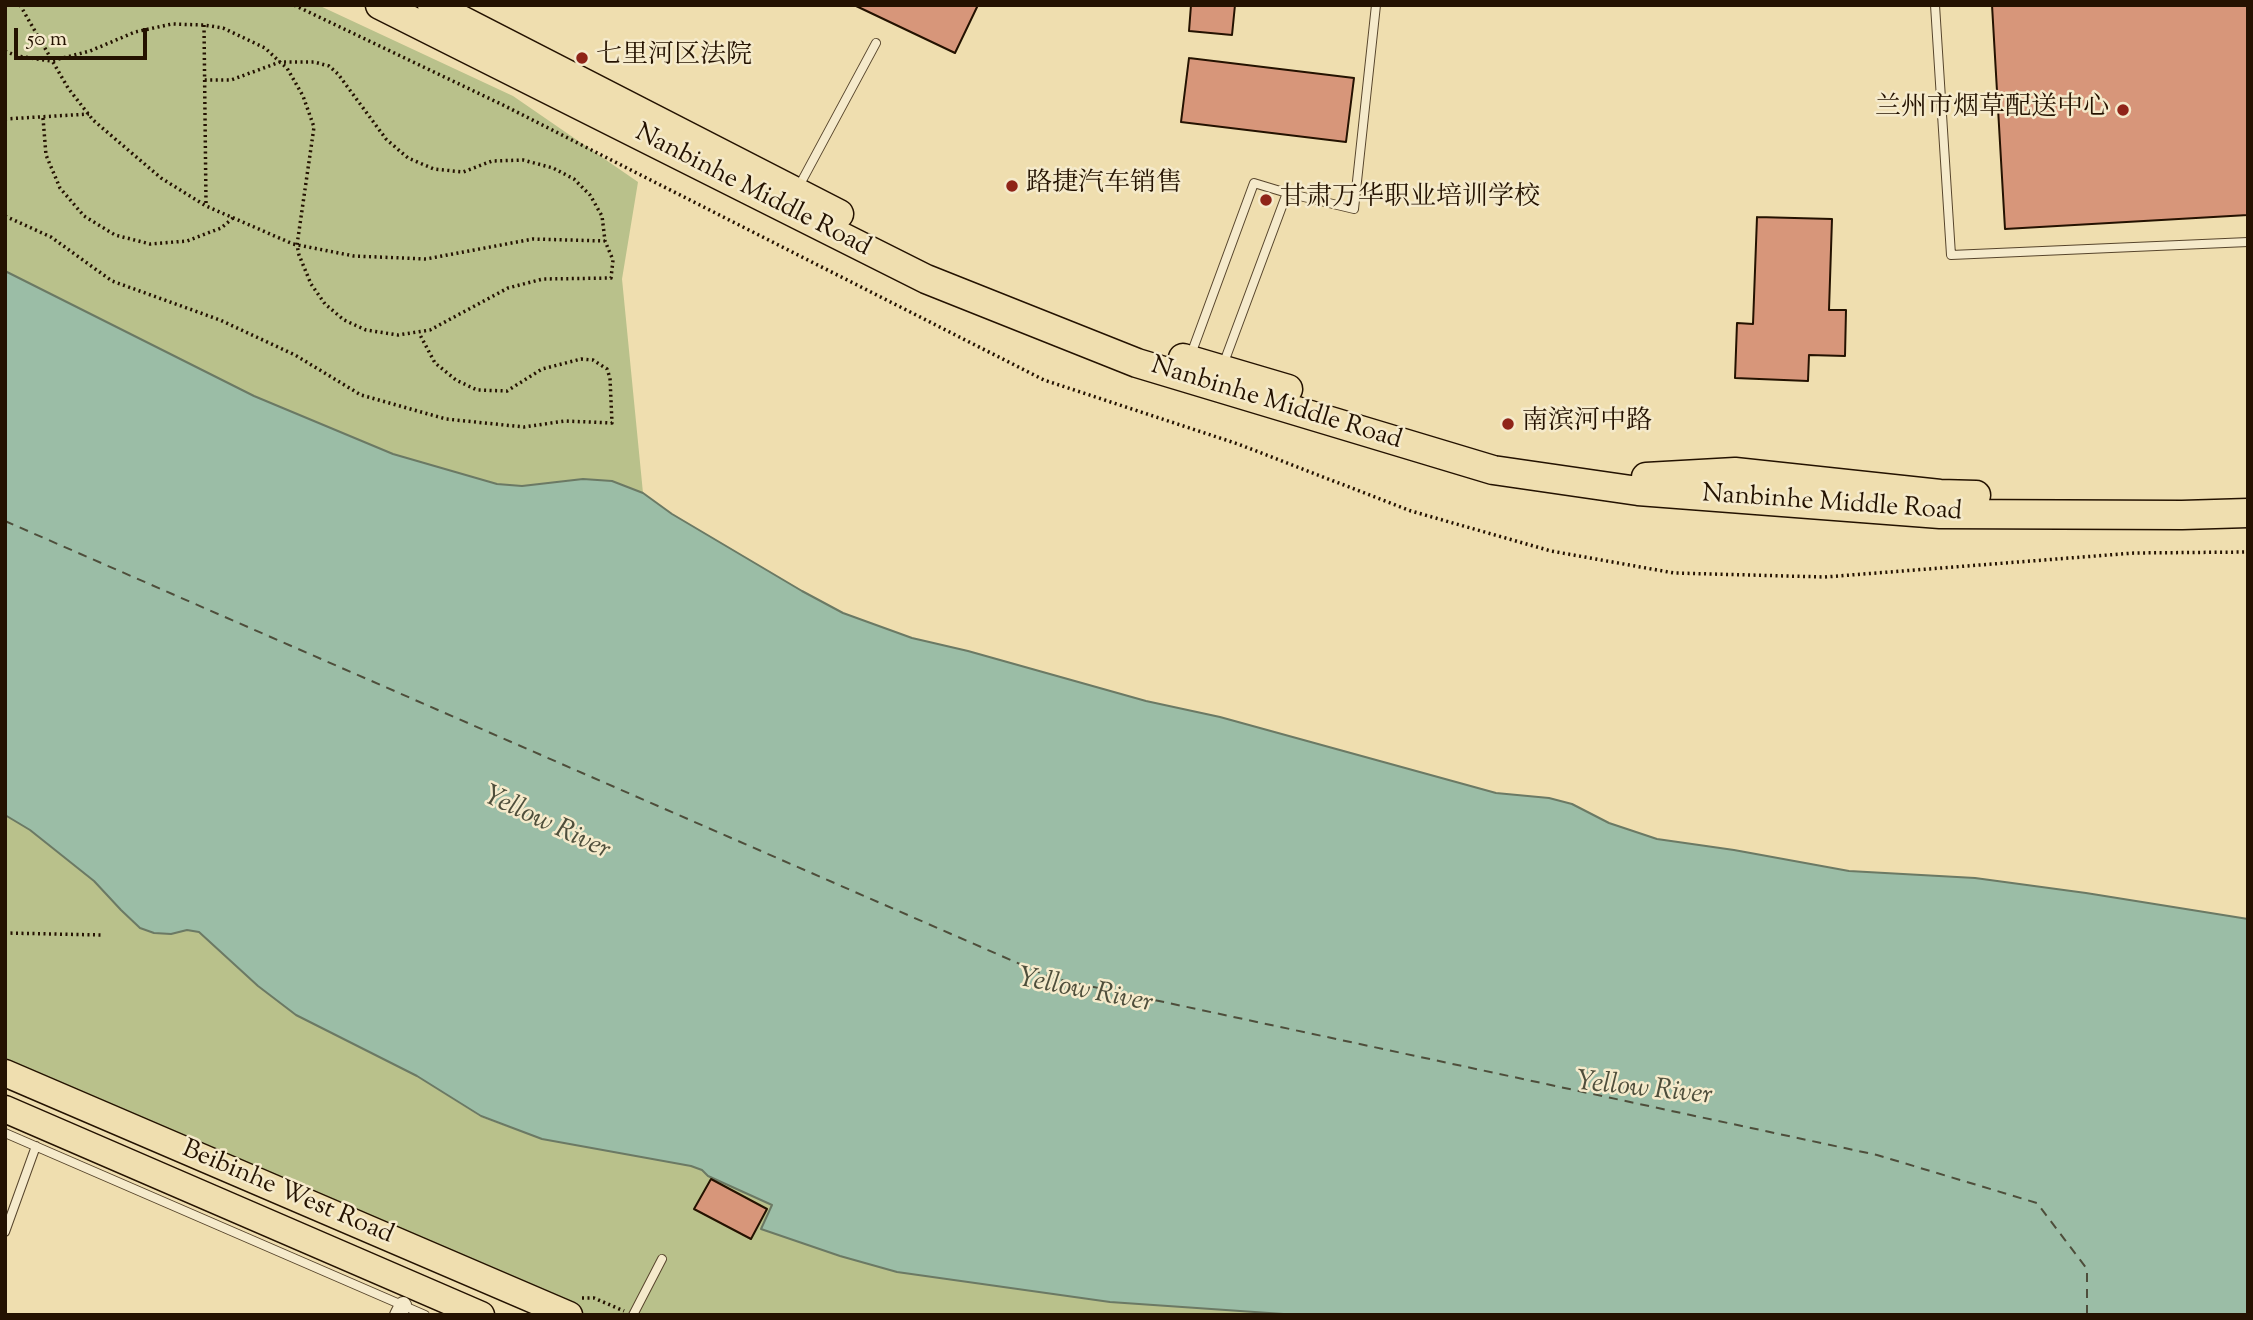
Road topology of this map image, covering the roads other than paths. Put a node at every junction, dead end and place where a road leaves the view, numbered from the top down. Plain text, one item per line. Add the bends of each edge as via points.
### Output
1 (380, 5) edge
2 (432, 5) edge
3 (1376, 5) edge
4 (1935, 5) edge
5 (876, 43) dead end
6 (796, 192) junction
7 (1287, 194) junction
8 (2248, 242) edge
9 (1189, 359) junction
10 (1222, 368) junction
11 (2248, 495) edge
12 (2248, 513) edge
13 (5, 1073) edge
14 (5, 1109) edge
15 (5, 1133) edge
16 (36, 1146) junction
17 (5, 1232) edge
18 (662, 1259) dead end
19 (400, 1310) edge
20 (580, 1311) edge
21 (425, 1315) edge
22 (481, 1315) edge
23 (633, 1315) edge

1 - 12 highway, Nanbinhe Middle Road via 926,279 1137,363 1493,470 1638,491 1940,514
2 - 6 highway, Nanbinhe Middle Road
3 - 7 lane via 1354,209
4 - 8 lane via 1951,255
5 - 6 lane
6 - 9 highway, Nanbinhe Middle Road via 938,265
7 - 9 lane via 1254,183
7 - 10 lane
9 - 10 highway, Nanbinhe Middle Road
10 - 11 highway, Nanbinhe Middle Road via 1492,450 1600,472 1641,477 1735,472 1940,494
13 - 20 main road, Beibinhe West Road
14 - 22 main road, Beibinhe West Road
15 - 16 lane
16 - 17 lane
16 - 19 lane
18 - 23 lane
19 - 21 lane

